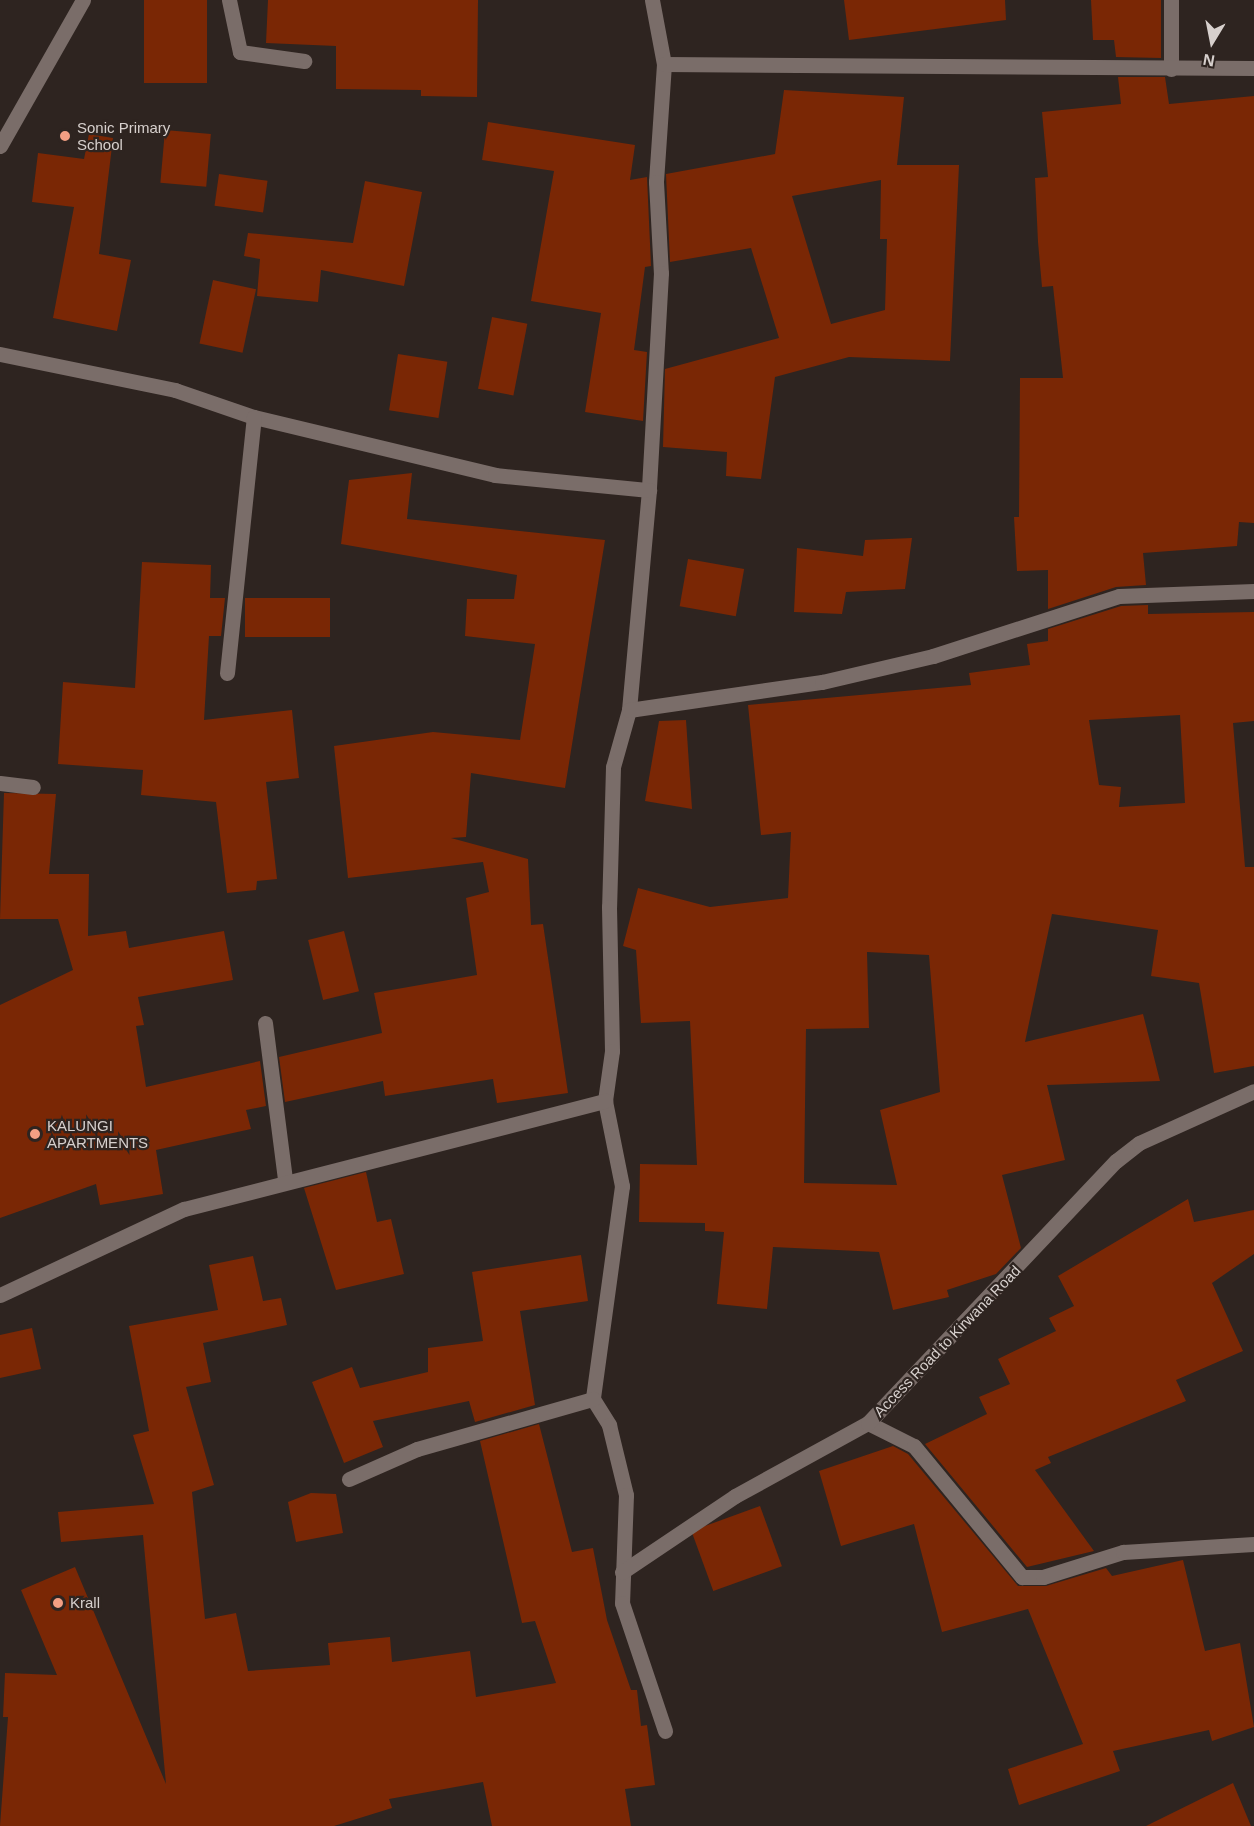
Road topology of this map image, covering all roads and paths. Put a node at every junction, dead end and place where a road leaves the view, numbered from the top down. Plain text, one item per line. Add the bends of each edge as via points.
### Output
1 (84, 0) edge
2 (229, 0) edge
3 (652, 0) edge
4 (1171, 0) edge
5 (304, 61) dead end
6 (664, 64) junction
7 (1254, 68) edge
8 (1171, 69) junction
9 (0, 146) edge
10 (0, 354) edge
11 (254, 417) junction
12 (649, 490) junction
13 (1254, 591) edge
14 (227, 673) dead end
15 (629, 710) junction
16 (0, 783) edge
17 (33, 787) dead end
18 (265, 1023) dead end
19 (1254, 1091) edge
20 (605, 1101) junction
21 (285, 1180) junction
22 (0, 1295) edge
23 (593, 1399) junction
24 (868, 1423) junction
25 (349, 1479) dead end
26 (1254, 1544) edge
27 (622, 1572) junction
28 (665, 1731) dead end

1 - 9 street
2 - 5 street via 240,52
3 - 6 street
4 - 8 street
6 - 8 street
6 - 12 street
7 - 8 street
10 - 11 street via 176,390
11 - 12 street via 495,476
11 - 14 street
12 - 15 street
13 - 15 street via 1119,596 933,656 742,697
15 - 20 street via 612,767 612,1050
16 - 17 street
18 - 21 street
19 - 24 street, Access Road to Kirwana Road via 1139,1143 1116,1161
20 - 21 street
20 - 23 street via 622,1185
21 - 22 street via 184,1209
23 - 25 street via 417,1449
23 - 27 street via 609,1425 626,1495
24 - 26 street via 914,1446 1022,1578 1043,1577 1123,1552
24 - 27 street, Access Road to Kirwana Road via 735,1496
27 - 28 street via 622,1603

